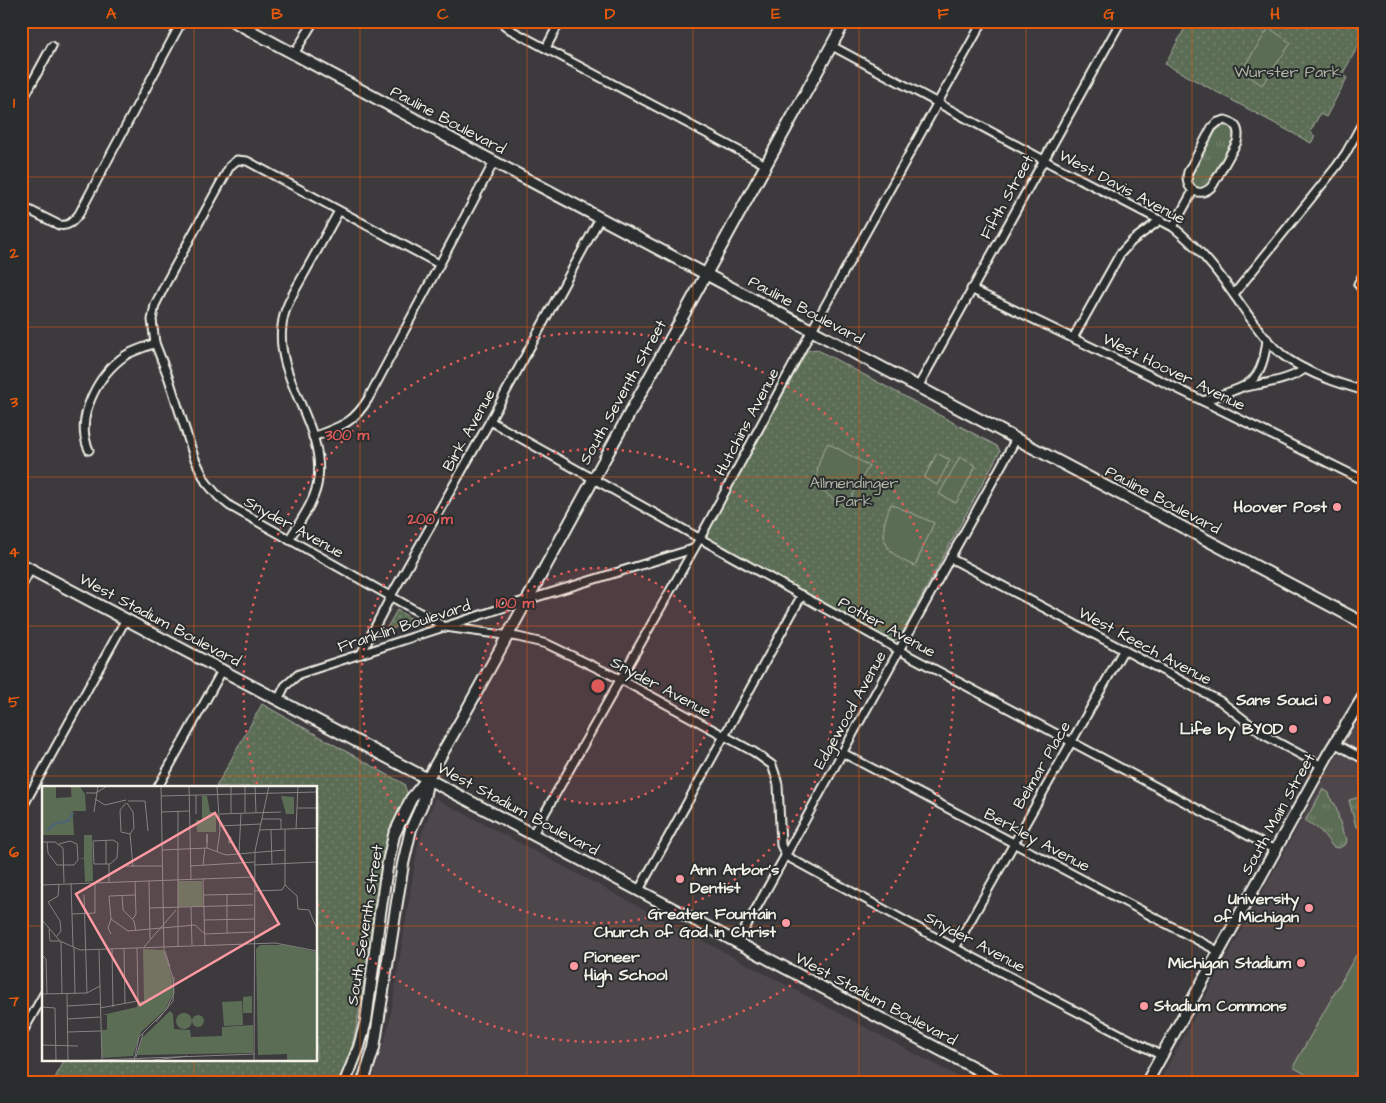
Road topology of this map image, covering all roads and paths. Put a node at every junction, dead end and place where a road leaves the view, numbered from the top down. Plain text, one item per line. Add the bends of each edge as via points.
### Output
1 (182, 21) edge
2 (233, 21) edge
3 (314, 21) edge
4 (500, 21) edge
5 (560, 21) edge
6 (845, 21) edge
7 (983, 21) edge
8 (1120, 21) edge
9 (52, 46) dead end
10 (832, 46) junction
11 (546, 48) junction
12 (294, 54) junction
13 (21, 103) edge
14 (938, 103) junction
15 (1365, 118) edge
16 (1043, 160) junction
17 (494, 162) junction
18 (766, 165) junction
19 (1193, 191) junction
20 (21, 206) edge
21 (339, 211) junction
22 (600, 218) junction
23 (1160, 220) junction
24 (1173, 227) junction
25 (439, 264) junction
26 (1365, 271) edge
27 (706, 274) junction
28 (971, 289) junction
29 (1365, 290) edge
30 (1234, 294) junction
31 (812, 330) junction
32 (1073, 338) junction
33 (1267, 339) junction
34 (155, 343) junction
35 (1305, 369) junction
36 (918, 386) junction
37 (1245, 386) junction
38 (1365, 391) edge
39 (1203, 401) junction
40 (490, 421) junction
41 (313, 437) junction
42 (1016, 439) junction
43 (89, 450) dead end
44 (593, 478) junction
45 (1365, 481) edge
46 (700, 538) junction
47 (289, 540) junction
48 (693, 549) junction
49 (950, 558) junction
50 (21, 564) edge
51 (31, 569) junction
52 (21, 587) edge
53 (802, 595) junction
54 (391, 596) junction
55 (527, 600) junction
56 (126, 619) junction
57 (1365, 624) edge
58 (445, 627) junction
59 (507, 636) junction
60 (1124, 649) junction
61 (899, 650) junction
62 (361, 654) junction
63 (222, 669) junction
64 (620, 679) junction
65 (1365, 694) edge
66 (278, 700) junction
67 (724, 736) junction
68 (1071, 742) junction
69 (1334, 743) junction
70 (842, 753) junction
71 (1365, 760) edge
72 (1322, 766) junction
73 (428, 778) junction
74 (159, 786) edge
75 (21, 810) edge
76 (533, 834) junction
77 (1013, 843) junction
78 (1275, 850) junction
79 (786, 856) junction
80 (639, 890) junction
81 (738, 943) junction
82 (956, 948) junction
83 (1218, 951) junction
84 (42, 998) edge
85 (21, 1035) edge
86 (1162, 1056) junction
87 (345, 1082) edge
88 (363, 1082) edge
89 (1001, 1082) edge
90 (1147, 1082) edge

1 - 20 street via 71,224 60,226
2 - 12 street, Pauline Boulevard
3 - 12 street
4 - 11 street
5 - 11 street
6 - 10 street, South Seventh Street
7 - 14 street, Hutchins Avenue
8 - 16 street, Fifth Street
9 - 13 street
10 - 14 street, West Davis Avenue
10 - 18 street, South Seventh Street
11 - 18 street
12 - 17 street, Pauline Boulevard
14 - 16 street, West Davis Avenue
14 - 31 street, Hutchins Avenue
15 - 30 street via 1346,153
16 - 23 street, West Davis Avenue
16 - 28 street, Fifth Street
17 - 22 street, Pauline Boulevard
17 - 25 street
18 - 27 street, South Seventh Street
19 - 19 street via 1202,193 1214,185 1237,142 1238,128 1232,121 1218,122 1212,128 1186,178
19 - 24 street
21 - 25 street
21 - 34 street, Snyder Avenue via 248,160 237,160 230,166 155,305 152,320
21 - 41 street via 287,303 282,326 286,367
22 - 27 street, Pauline Boulevard
22 - 40 street, Birk Avenue
23 - 24 street, West Davis Avenue
23 - 32 street via 1120,254
24 - 30 street, West Davis Avenue via 1189,240
25 - 41 street via 358,414 348,422
26 - 29 street via 1358,284
27 - 31 street, Pauline Boulevard
27 - 44 street, South Seventh Street
28 - 32 street, West Hoover Avenue
28 - 36 street, Fifth Street
30 - 33 street, West Davis Avenue
31 - 36 street, Pauline Boulevard
31 - 46 street, Hutchins Avenue
32 - 39 street, West Hoover Avenue
33 - 35 street, West Davis Avenue via 1288,359
33 - 37 street via 1263,364
34 - 43 street via 127,355 107,372 94,392 84,429
34 - 47 street, Snyder Avenue via 194,457 206,482 230,506
35 - 37 street via 1278,380
35 - 38 street, West Davis Avenue via 1333,382
36 - 42 street, Pauline Boulevard
37 - 39 street
39 - 45 street, West Hoover Avenue
40 - 44 street, Potter Avenue
40 - 54 street, Birk Avenue
41 - 47 street via 318,457 318,479 313,498
42 - 49 street, Edgewood Avenue
42 - 57 street, Pauline Boulevard
44 - 46 street, Potter Avenue
44 - 55 street, South Seventh Street
46 - 48 street, Hutchins Avenue
46 - 53 street, Potter Avenue
47 - 54 street, Snyder Avenue
48 - 55 street, Franklin Boulevard
48 - 64 street, Hutchins Avenue
49 - 60 street, West Keech Avenue
49 - 61 street, Edgewood Avenue
50 - 51 street, West Stadium Boulevard
51 - 52 street
51 - 56 street, West Stadium Boulevard
53 - 61 street, Potter Avenue
53 - 67 street
54 - 58 street, Snyder Avenue
54 - 62 street, Birk Avenue
55 - 58 street, Franklin Boulevard
55 - 59 street, South Seventh Street
56 - 63 street, West Stadium Boulevard
56 - 75 street
58 - 59 street, Snyder Avenue
58 - 62 street, Franklin Boulevard
59 - 64 street, Snyder Avenue via 547,644
59 - 73 street, South Seventh Street
60 - 68 street, Belmar Place
60 - 72 street, West Keech Avenue via 1220,701 1264,735
61 - 68 street, Potter Avenue
61 - 70 street, Edgewood Avenue
62 - 66 street, Franklin Boulevard via 299,674 285,686
63 - 66 street, West Stadium Boulevard
63 - 74 street
64 - 67 street, Snyder Avenue
64 - 76 street, Hutchins Avenue
65 - 69 street, South Main Street
66 - 73 street, West Stadium Boulevard
67 - 79 street, Snyder Avenue via 772,764 778,785 781,845
67 - 80 street
68 - 77 street, Belmar Place
68 - 78 street, Potter Avenue
69 - 71 street
69 - 72 street, South Main Street
70 - 77 street, Berkley Avenue
70 - 79 street, Edgewood Avenue
72 - 78 street, South Main Street
73 - 76 street, West Stadium Boulevard
73 - 87 street, South Seventh Street via 410,798 394,835 366,1021
73 - 88 street, South Seventh Street via 403,864 374,1048
76 - 80 street, West Stadium Boulevard
77 - 82 street, Belmar Place
77 - 83 street, Berkley Avenue
78 - 83 street, South Main Street
79 - 81 street, Edgewood Avenue
79 - 82 street, Snyder Avenue
80 - 81 street, West Stadium Boulevard
81 - 89 street, West Stadium Boulevard
82 - 86 street, Snyder Avenue
83 - 86 street, South Main Street
84 - 85 street
86 - 90 street, South Main Street

